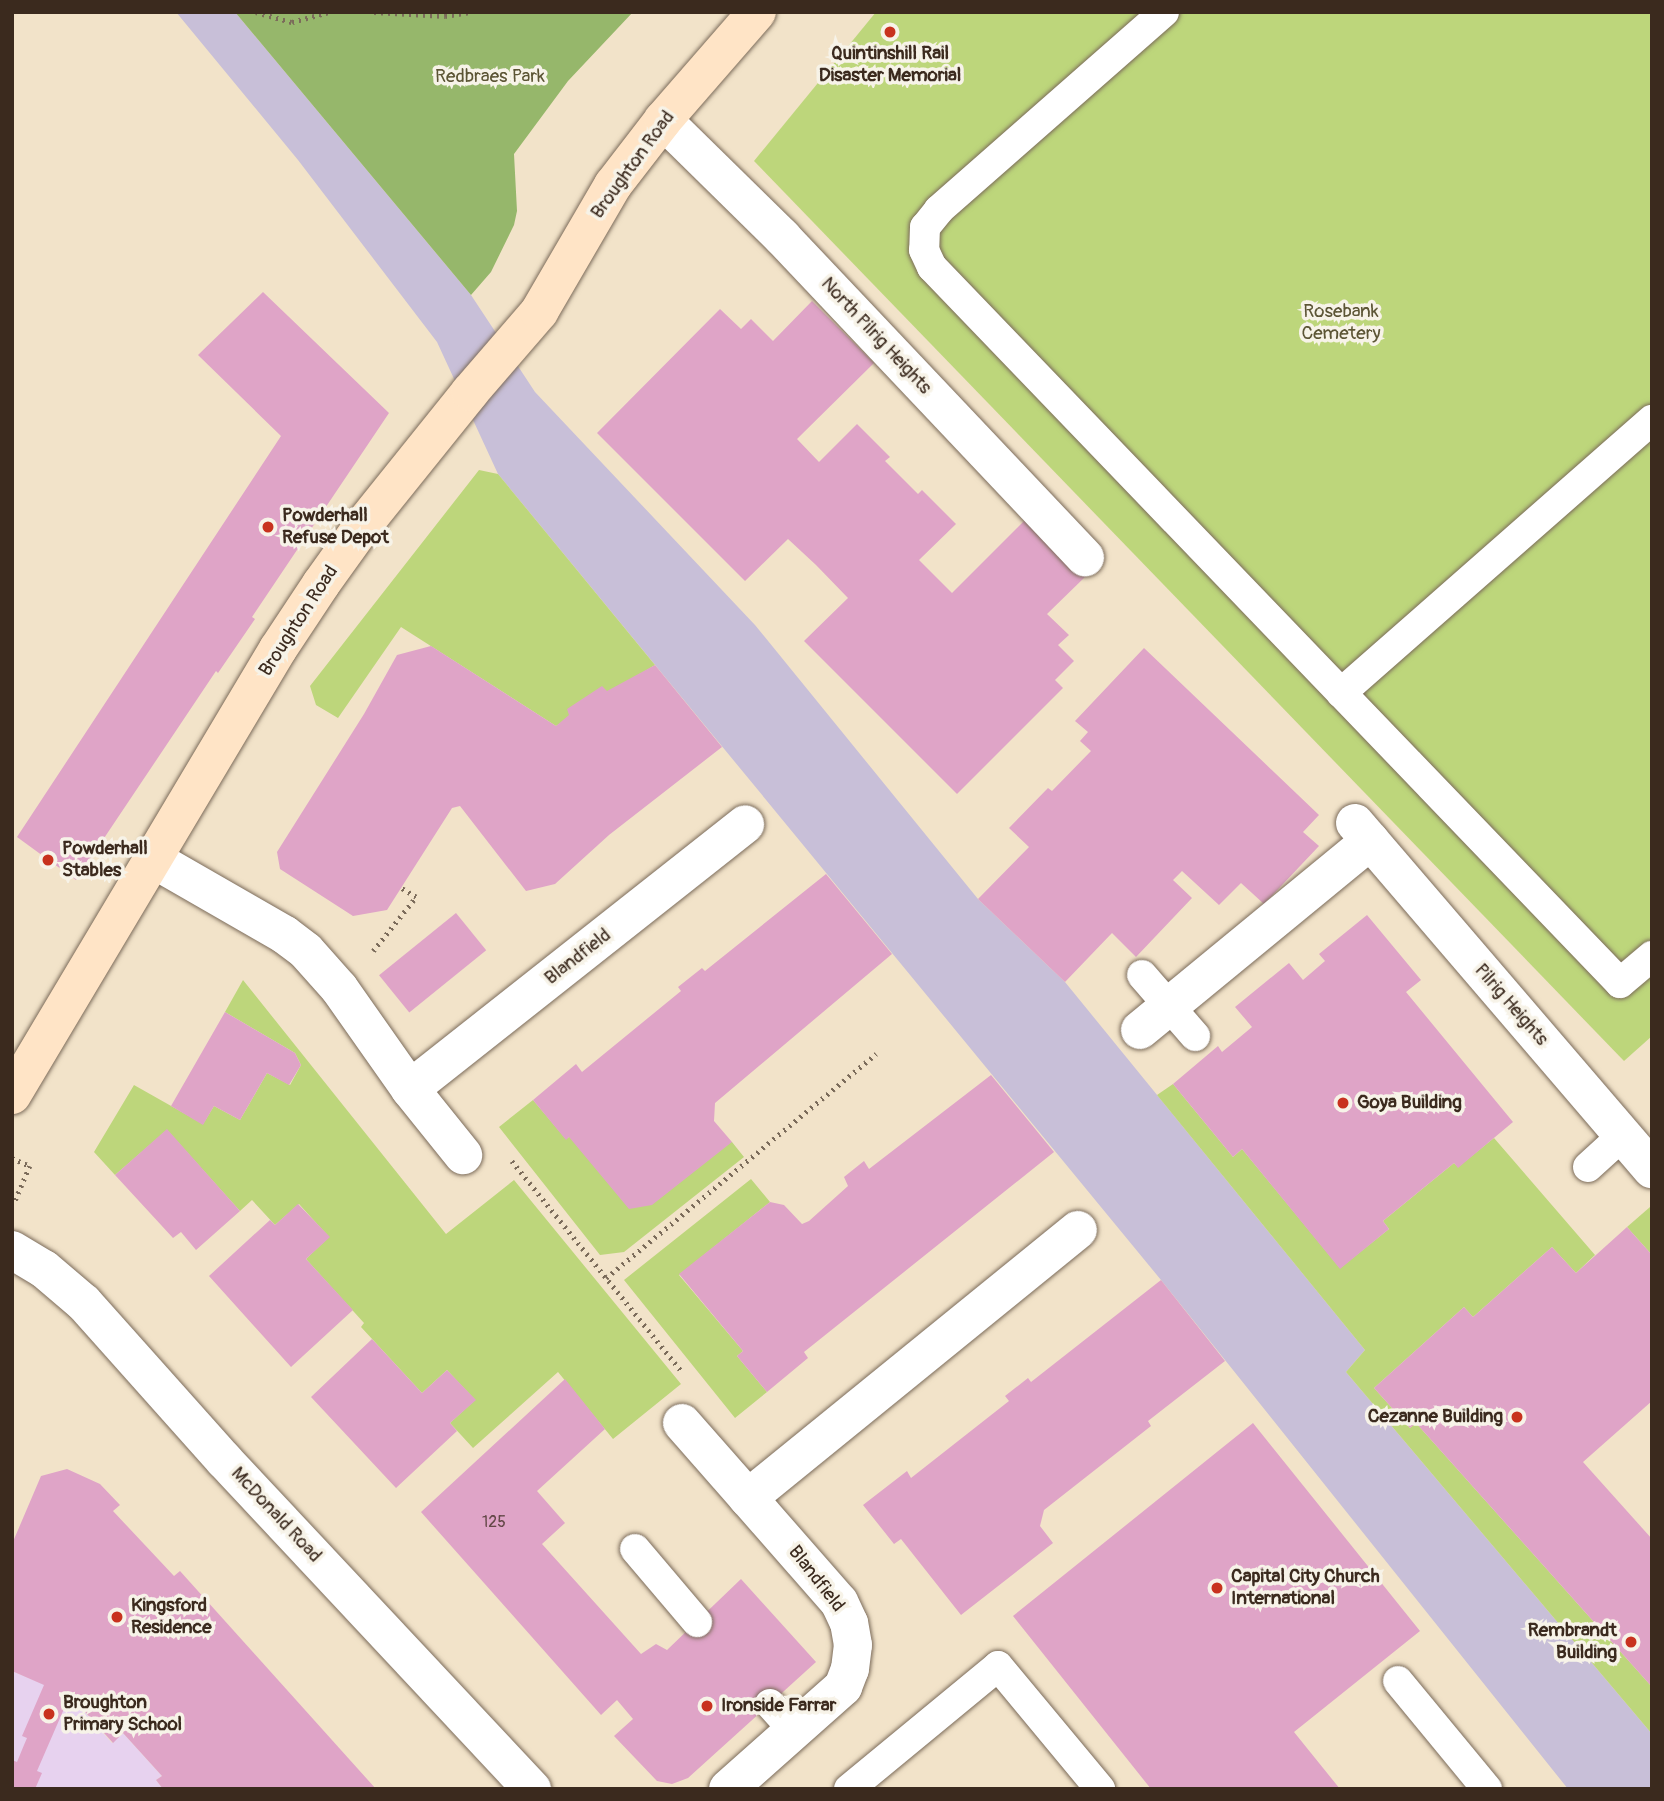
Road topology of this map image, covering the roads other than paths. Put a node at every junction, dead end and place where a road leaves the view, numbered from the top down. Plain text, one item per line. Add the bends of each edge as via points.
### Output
1 (757, 12) edge
2 (1164, 12) edge
3 (663, 120) junction
4 (1652, 420) edge
5 (1085, 557) dead end
6 (1341, 693) junction
7 (746, 824) dead end
8 (153, 859) junction
9 (1652, 956) edge
10 (1142, 975) dead end
11 (1169, 1005) junction
12 (1139, 1030) dead end
13 (1195, 1036) dead end
14 (410, 1089) junction
15 (12, 1095) edge
16 (1623, 1135) junction
17 (463, 1155) road end
18 (1588, 1167) dead end
19 (1652, 1169) edge
20 (1078, 1230) dead end
21 (12, 1250) edge
22 (682, 1423) road end
23 (748, 1498) junction
24 (635, 1549) dead end
25 (697, 1622) dead end
26 (1398, 1681) dead end
27 (532, 1789) edge
28 (728, 1789) edge
29 (849, 1789) edge
30 (1100, 1789) edge
31 (1487, 1789) edge

1 - 3 main road, Broughton Road
2 - 6 lane via 939,210 925,227 924,250 932,267
3 - 5 street, North Pilrig Heights via 782,237
3 - 8 main road, Broughton Road via 613,185 539,312 364,524 278,649
4 - 6 lane
6 - 9 lane via 1620,983
7 - 14 street, Blandfield
8 - 14 street via 306,951 339,988
8 - 15 main road, Broughton Road
10 - 11 lane
11 - 12 street, Pilrig Heights
11 - 13 lane
11 - 16 street, Pilrig Heights via 1362,832
14 - 17 street
16 - 18 lane
16 - 19 street, Pilrig Heights
20 - 23 street
21 - 27 street, McDonald Road via 44,1269 84,1303 223,1460
22 - 23 street, Blandfield
23 - 28 street, Blandfield via 839,1602 851,1634 850,1669 844,1687 782,1717
24 - 25 lane
26 - 31 lane
29 - 30 lane via 998,1666

